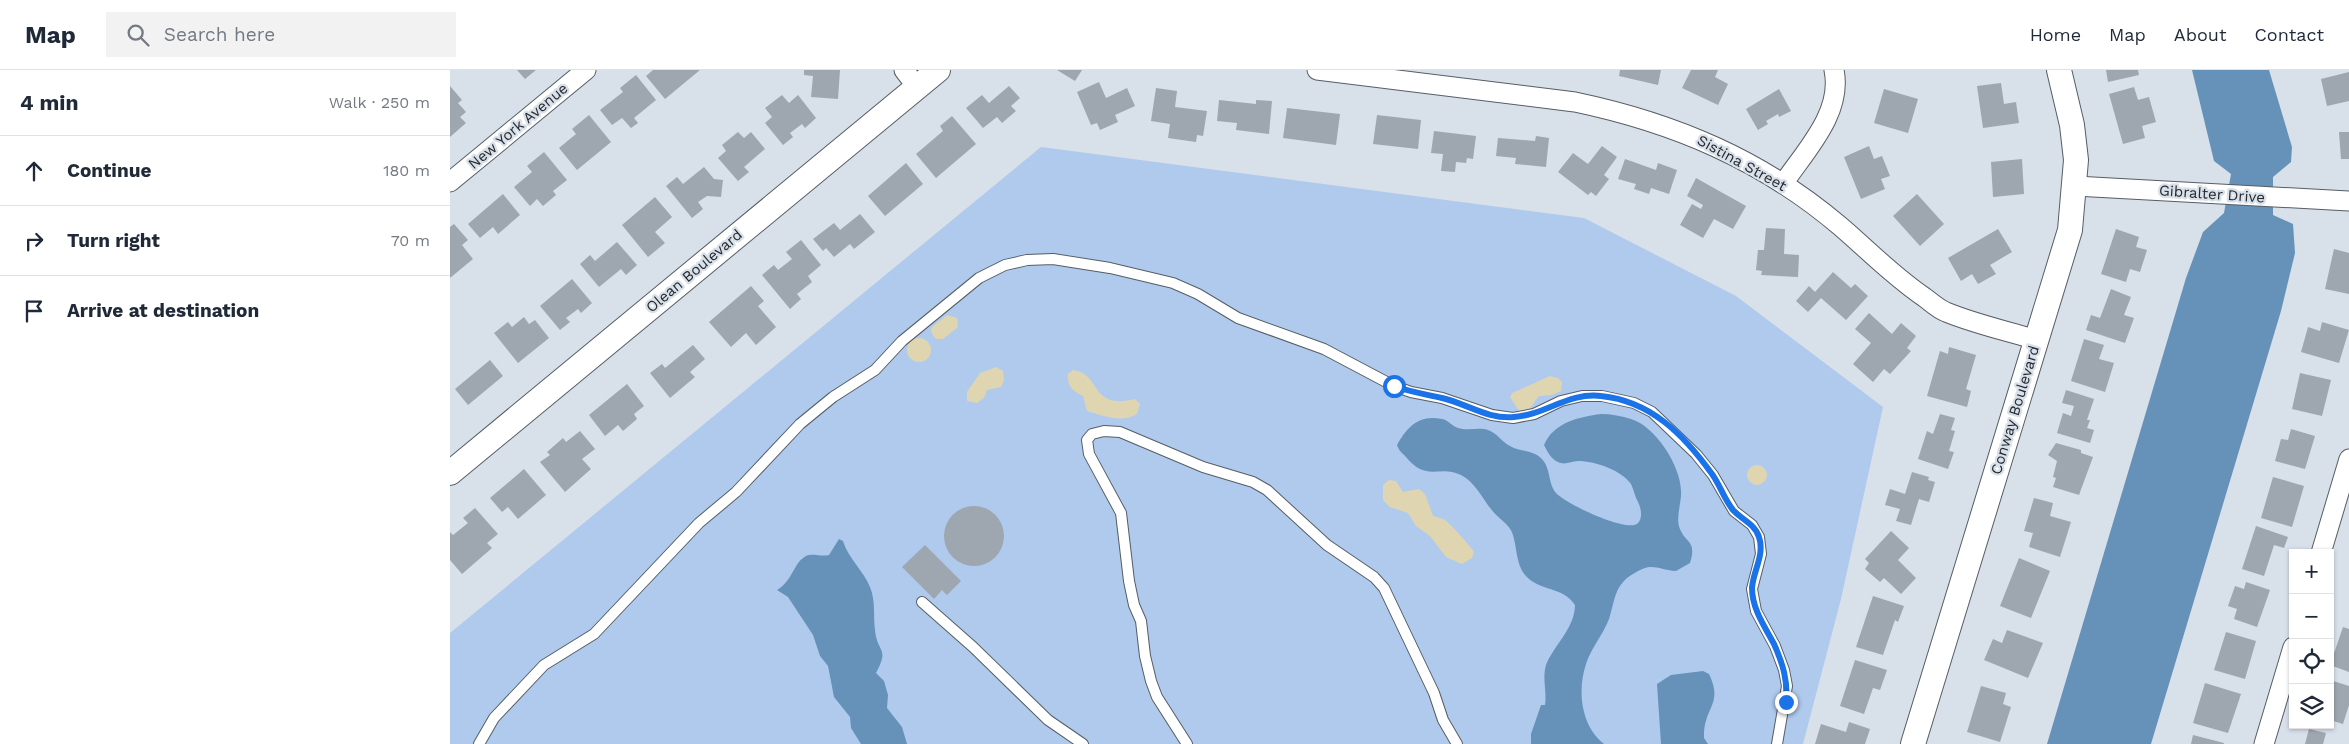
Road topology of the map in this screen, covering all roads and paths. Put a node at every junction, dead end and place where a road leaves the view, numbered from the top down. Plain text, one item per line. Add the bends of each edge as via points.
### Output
1 (586, 70) edge
2 (938, 70) edge
3 (1317, 70) edge
4 (1834, 70) edge
5 (2059, 70) edge
6 (1384, 74) edge
7 (911, 78) edge
8 (450, 182) edge
9 (1783, 184) junction
10 (2075, 186) junction
11 (2349, 201) edge
12 (2036, 340) junction
13 (2349, 459) edge
14 (450, 473) edge
15 (2322, 549) edge
16 (922, 602) dead end
17 (2289, 660) edge
18 (479, 744) edge
19 (1083, 744) edge
20 (1187, 744) edge
21 (1457, 744) edge
22 (1778, 744) edge
23 (1912, 744) edge
24 (2264, 744) edge

1 - 8 street, New York Avenue
2 - 7 street, Olean Boulevard
3 - 6 street, Sistina Street
4 - 9 street via 1837,84 1830,113
5 - 10 street, Conway Boulevard via 2072,125
6 - 9 street, Sistina Street via 1613,110 1695,136
7 - 14 street, Olean Boulevard
9 - 12 street, Sistina Street via 1841,227 1894,276 1944,312
10 - 11 street, Gibralter Drive
10 - 12 street, Conway Boulevard via 2070,230
12 - 23 street, Conway Boulevard
13 - 15 street
16 - 19 lane via 1048,720
17 - 24 street
18 - 22 lane via 494,718 539,670 594,634 699,523 736,492 800,424 833,397 875,370 902,341 979,278 1005,265 1053,259 1172,283 1238,318 1324,349 1394,386 1492,415 1513,418 1534,414 1561,401 1582,396 1626,401 1652,412 1696,454 1734,511 1752,525 1759,536 1761,554 1752,588 1756,611 1775,646 1787,686
20 - 21 lane via 1157,697 1152,681 1145,656 1142,621 1134,605 1129,582 1121,513 1089,454 1087,440 1092,434 1120,432 1203,467 1253,482 1267,490 1327,544 1374,577 1393,605 1434,693 1443,720

